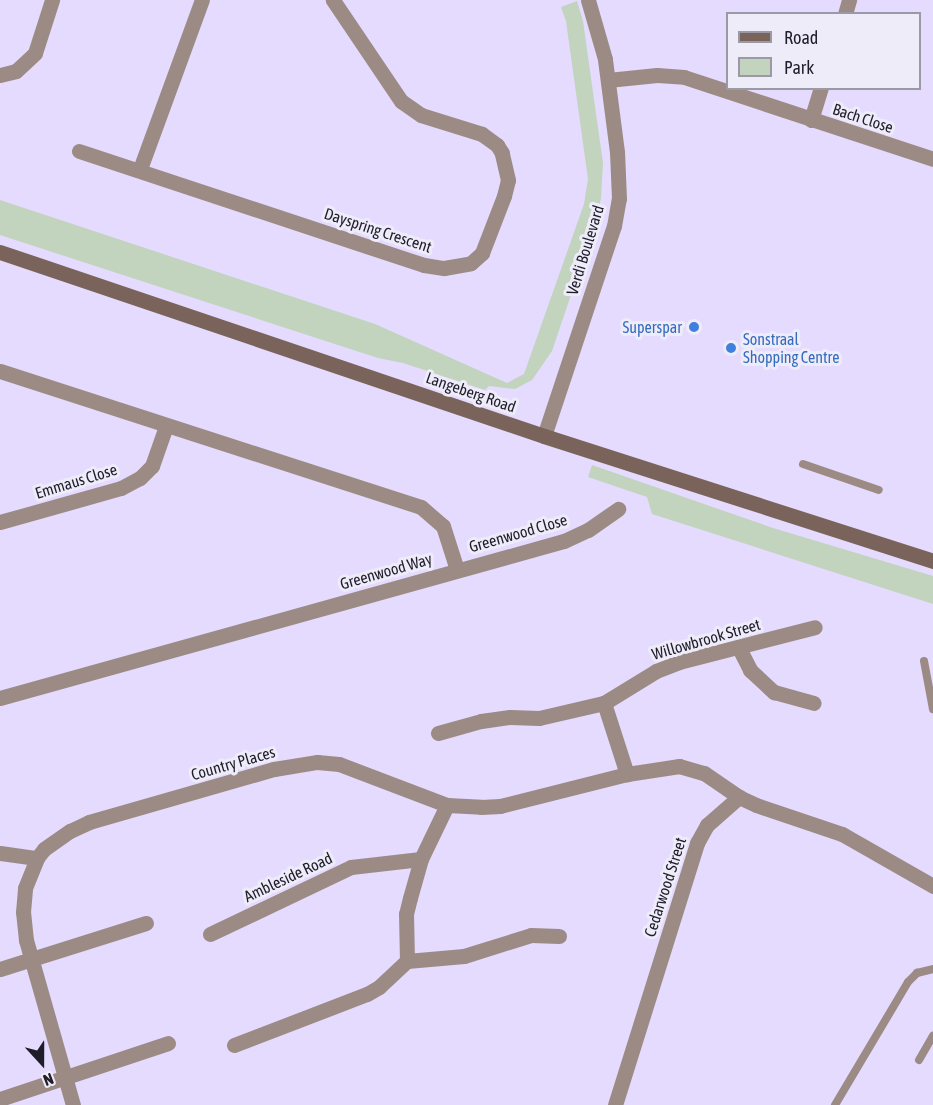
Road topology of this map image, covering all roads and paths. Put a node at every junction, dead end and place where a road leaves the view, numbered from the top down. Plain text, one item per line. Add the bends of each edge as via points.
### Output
1 (52, 0) edge
2 (202, 0) edge
3 (333, 0) edge
4 (588, 0) edge
5 (0, 75) edge
6 (608, 80) junction
7 (820, 90) edge
8 (811, 120) junction
9 (79, 151) dead end
10 (933, 159) edge
11 (140, 169) junction
12 (0, 252) edge
13 (0, 371) edge
14 (166, 426) junction
15 (544, 435) junction
16 (803, 464) dead end
17 (879, 490) dead end
18 (618, 509) dead end
19 (0, 522) edge
20 (933, 561) edge
21 (457, 570) junction
22 (815, 627) dead end
23 (739, 648) junction
24 (924, 661) dead end
25 (0, 698) edge
26 (604, 703) junction
27 (814, 703) dead end
28 (933, 709) edge
29 (438, 733) dead end
30 (627, 774) junction
31 (739, 797) junction
32 (447, 805) junction
33 (0, 853) edge
34 (37, 858) junction
35 (421, 859) junction
36 (933, 886) edge
37 (146, 923) dead end
38 (210, 934) dead end
39 (560, 936) dead end
40 (32, 959) junction
41 (407, 961) junction
42 (0, 969) edge
43 (933, 969) edge
44 (933, 1036) edge
45 (168, 1043) dead end
46 (234, 1045) dead end
47 (919, 1060) dead end
48 (66, 1078) junction
49 (0, 1099) edge
50 (612, 1104) edge
51 (73, 1105) edge
52 (835, 1105) edge

1 - 5 street via 35,53 16,71
2 - 11 street
3 - 11 street, Dayspring Crescent via 401,101 421,114 482,134 502,153 508,180 504,196 482,253 471,263 444,268 424,265
4 - 6 street, Verdi Boulevard via 600,35
6 - 8 street, Bach Close via 684,76
6 - 15 street, Verdi Boulevard via 619,199 614,226
7 - 8 street
8 - 10 street, Bach Close
9 - 11 street, Dayspring Crescent
12 - 15 main road, Langeberg Road
13 - 14 street, Greenwood Way
14 - 19 street, Emmaus Close via 152,466 122,489
14 - 21 street, Greenwood Way via 421,507 443,526
15 - 20 main road, Langeberg Road
16 - 17 lane
18 - 21 street, Greenwood Close via 577,535
21 - 25 street, Greenwood Way
22 - 23 street, Willowbrook Street
23 - 26 street, Willowbrook Street via 656,671
23 - 27 street via 750,670 768,688
24 - 28 lane
26 - 29 street, Willowbrook Street via 539,718 481,721
26 - 30 street
30 - 31 street, Country Places via 679,766 704,773
30 - 32 street, Country Places via 500,806
31 - 36 street via 842,834
31 - 50 street, Cedarwood Street via 707,825 697,843
32 - 34 street, Country Places via 339,764 298,764 89,822 56,840
32 - 35 street
33 - 34 street
34 - 40 street, Country Places via 23,900
35 - 38 street, Ambleside Road via 368,864 338,872
35 - 41 street via 406,914
37 - 40 street
39 - 41 street via 531,935 456,957
40 - 42 street
40 - 48 street, Country Places
41 - 46 street via 367,994
43 - 52 lane via 917,973 908,982
44 - 47 lane
45 - 48 street
48 - 49 street
48 - 51 street, Country Places

